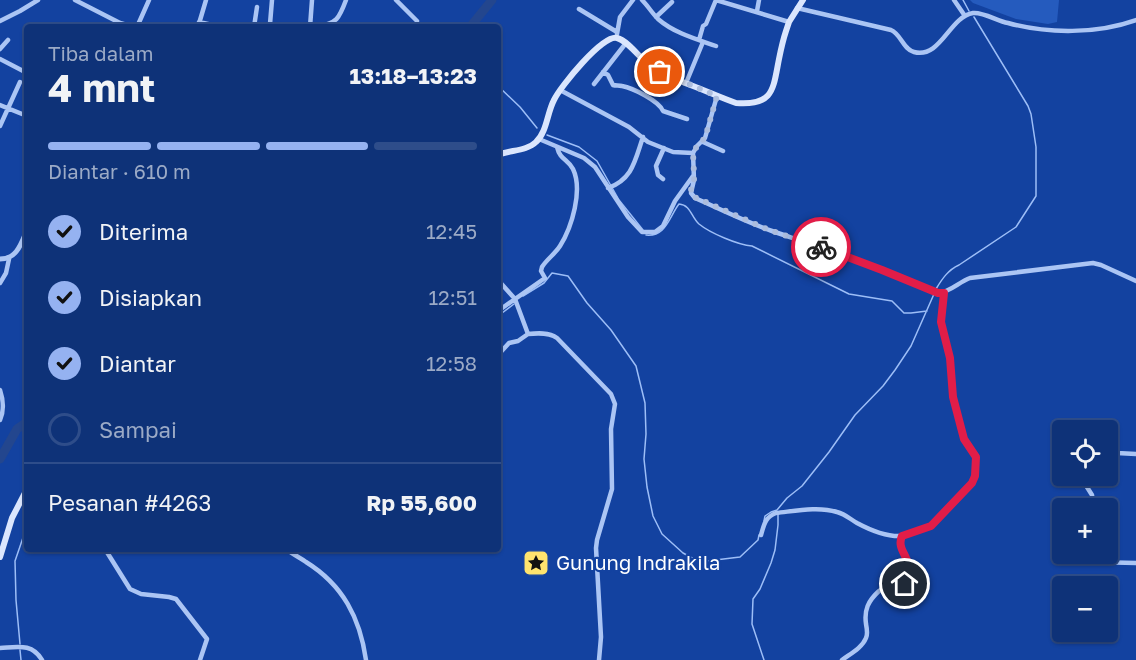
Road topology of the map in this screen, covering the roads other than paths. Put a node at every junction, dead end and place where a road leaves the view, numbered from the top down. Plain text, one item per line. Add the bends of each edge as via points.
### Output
1 (38, 0) edge
2 (75, 0) edge
3 (149, 0) edge
4 (206, 0) edge
5 (273, 0) edge
6 (312, 0) edge
7 (346, 0) edge
8 (396, 0) edge
9 (633, 0) edge
10 (642, 0) edge
11 (759, 0) edge
12 (803, 0) edge
13 (954, 0) edge
14 (672, 2) dead end
15 (257, 8) dead end
16 (579, 9) dead end
17 (797, 9) junction
18 (757, 11) junction
19 (965, 16) junction
20 (656, 17) junction
21 (1136, 20) edge
22 (0, 21) edge
23 (417, 21) dead end
24 (789, 22) junction
25 (124, 24) edge
26 (137, 24) edge
27 (198, 24) edge
28 (254, 24) edge
29 (270, 24) dead end
30 (310, 24) edge
31 (330, 24) edge
32 (617, 35) junction
33 (8, 40) dead end
34 (701, 41) junction
35 (626, 44) junction
36 (716, 46) dead end
37 (0, 49) edge
38 (0, 59) edge
39 (24, 71) edge
40 (603, 72) junction
41 (20, 82) dead end
42 (686, 83) junction
43 (594, 84) dead end
44 (560, 90) junction
45 (717, 96) junction
46 (0, 105) edge
47 (7, 109) junction
48 (24, 115) edge
49 (687, 119) dead end
50 (0, 126) edge
51 (643, 137) junction
52 (539, 139) junction
53 (703, 142) junction
54 (557, 147) junction
55 (664, 148) junction
56 (723, 151) dead end
57 (693, 153) junction
58 (501, 154) edge
59 (694, 174) junction
60 (663, 179) dead end
61 (611, 187) junction
62 (24, 237) edge
63 (9, 259) junction
64 (0, 260) edge
65 (1136, 281) edge
66 (0, 283) edge
67 (501, 283) edge
68 (938, 292) junction
69 (515, 299) junction
70 (501, 309) edge
71 (528, 334) junction
72 (501, 352) edge
73 (0, 390) edge
74 (0, 420) edge
75 (1118, 453) edge
76 (1136, 454) edge
77 (24, 495) edge
78 (761, 535) dead end
79 (902, 536) junction
80 (107, 552) edge
81 (291, 552) edge
82 (0, 557) edge
83 (1118, 563) edge
84 (1136, 564) edge
85 (0, 648) edge
86 (42, 660) edge
87 (200, 660) edge
88 (366, 660) edge
89 (599, 660) edge
90 (842, 660) edge

1 - 22 street
2 - 25 street
3 - 26 street
4 - 27 street
5 - 29 street
6 - 30 street
7 - 31 street via 341,15
8 - 23 street
9 - 32 street via 620,16
10 - 20 street
11 - 18 street
12 - 17 main road
13 - 19 street
14 - 20 street
15 - 28 street
16 - 32 street
17 - 19 street via 891,30 907,48 922,52 936,46
17 - 24 main road
18 - 24 street
18 - 34 street via 716,0 703,26
19 - 21 street via 980,13 1032,28 1062,30 1108,27
20 - 34 street via 683,35
24 - 45 main road via 774,86 768,95 749,104
32 - 35 main road
32 - 44 main road via 601,44
33 - 37 street
34 - 36 street
34 - 42 street
35 - 40 street
35 - 42 main road via 652,68
38 - 39 street
40 - 43 street
40 - 49 street via 613,85 636,92 660,104 663,111
41 - 47 street
42 - 45 main road
44 - 51 street
44 - 52 main road
45 - 53 street
46 - 47 street
47 - 48 street
47 - 50 street
51 - 55 street
51 - 61 street via 631,172
52 - 54 street
52 - 58 main road via 529,147
53 - 56 street
53 - 57 street
54 - 61 street via 589,162
54 - 69 street via 573,169 578,189 576,205 562,243 541,271 545,278
55 - 57 street
55 - 60 street via 656,166
57 - 59 street
59 - 61 street via 663,226 655,232 637,228
59 - 68 street via 691,193 695,198 769,230
62 - 63 street
63 - 64 street
63 - 66 street
65 - 68 street via 1093,263 970,278
67 - 69 street
68 - 79 street via 952,391 964,439 976,457 975,476 934,523
69 - 70 street
69 - 71 street
71 - 72 street via 509,343
71 - 89 street via 550,334 557,338 614,399 611,495 596,548
73 - 74 street
75 - 76 street
77 - 82 main road
78 - 79 street via 770,515 823,510 843,514 889,536
79 - 90 street via 900,544 909,567 905,584 883,588 873,598 866,609 867,637
80 - 87 street via 130,589 179,601 207,639
81 - 88 street via 340,591 350,606
83 - 84 street
85 - 86 street via 32,649

